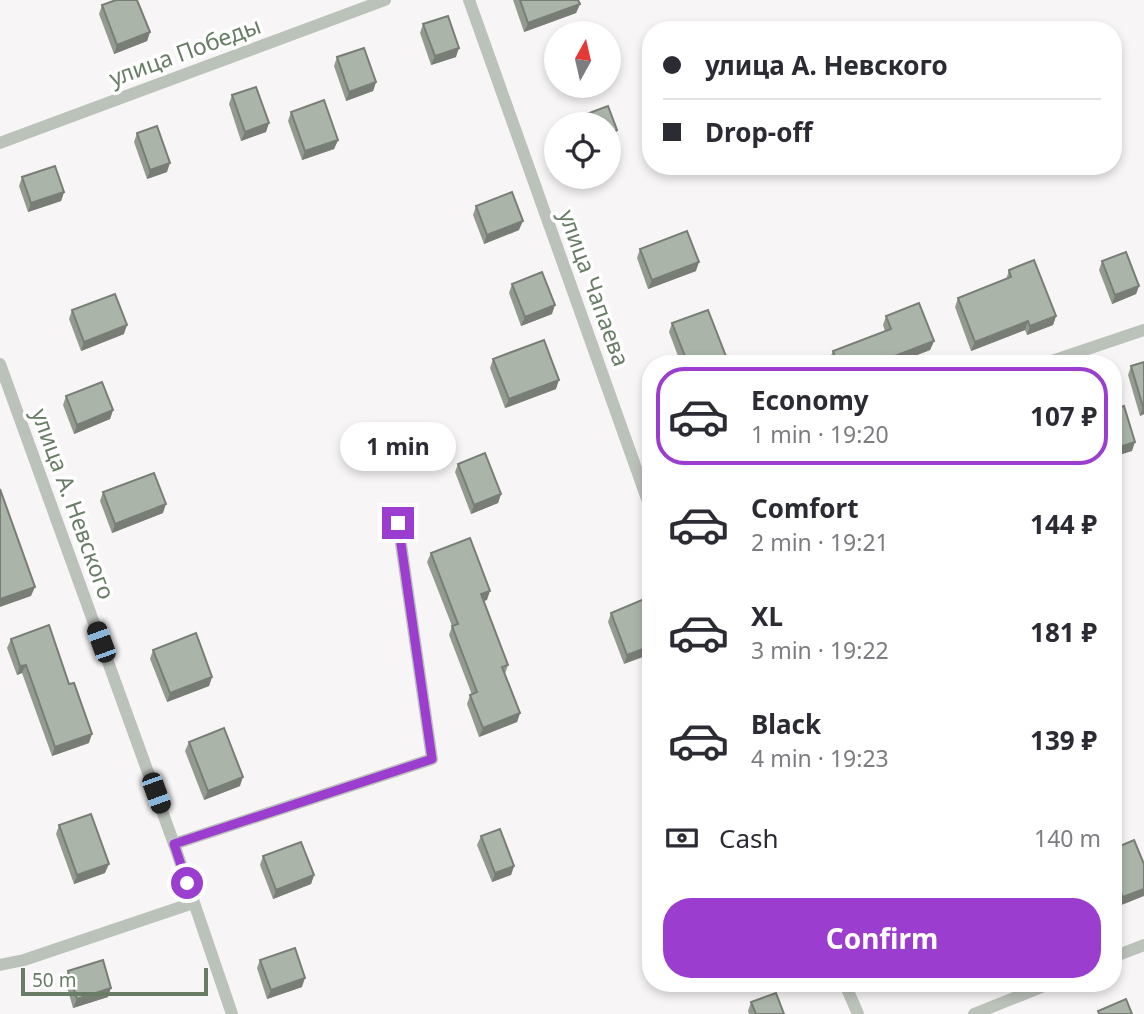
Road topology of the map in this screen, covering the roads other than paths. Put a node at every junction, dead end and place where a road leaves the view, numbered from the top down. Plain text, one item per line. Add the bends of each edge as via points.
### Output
1 (385, 0) edge
2 (469, 0) edge
3 (0, 143) edge
4 (1144, 330) edge
5 (1070, 355) edge
6 (0, 364) edge
7 (642, 478) edge
8 (398, 523) dead end
9 (174, 844) junction
10 (193, 903) junction
11 (1144, 945) edge
12 (1122, 954) edge
13 (0, 965) edge
14 (848, 992) edge
15 (1029, 992) edge
16 (232, 1014) edge
17 (858, 1014) edge
18 (974, 1014) edge

1 - 3 street, улица Победы
2 - 7 street, улица Чапаева
4 - 5 street
6 - 9 street, улица А. Невского
8 - 9 street via 432,759
9 - 10 street, улица А. Невского
10 - 13 street
10 - 16 street, улица А. Невского
11 - 12 street
14 - 17 street
15 - 18 street

